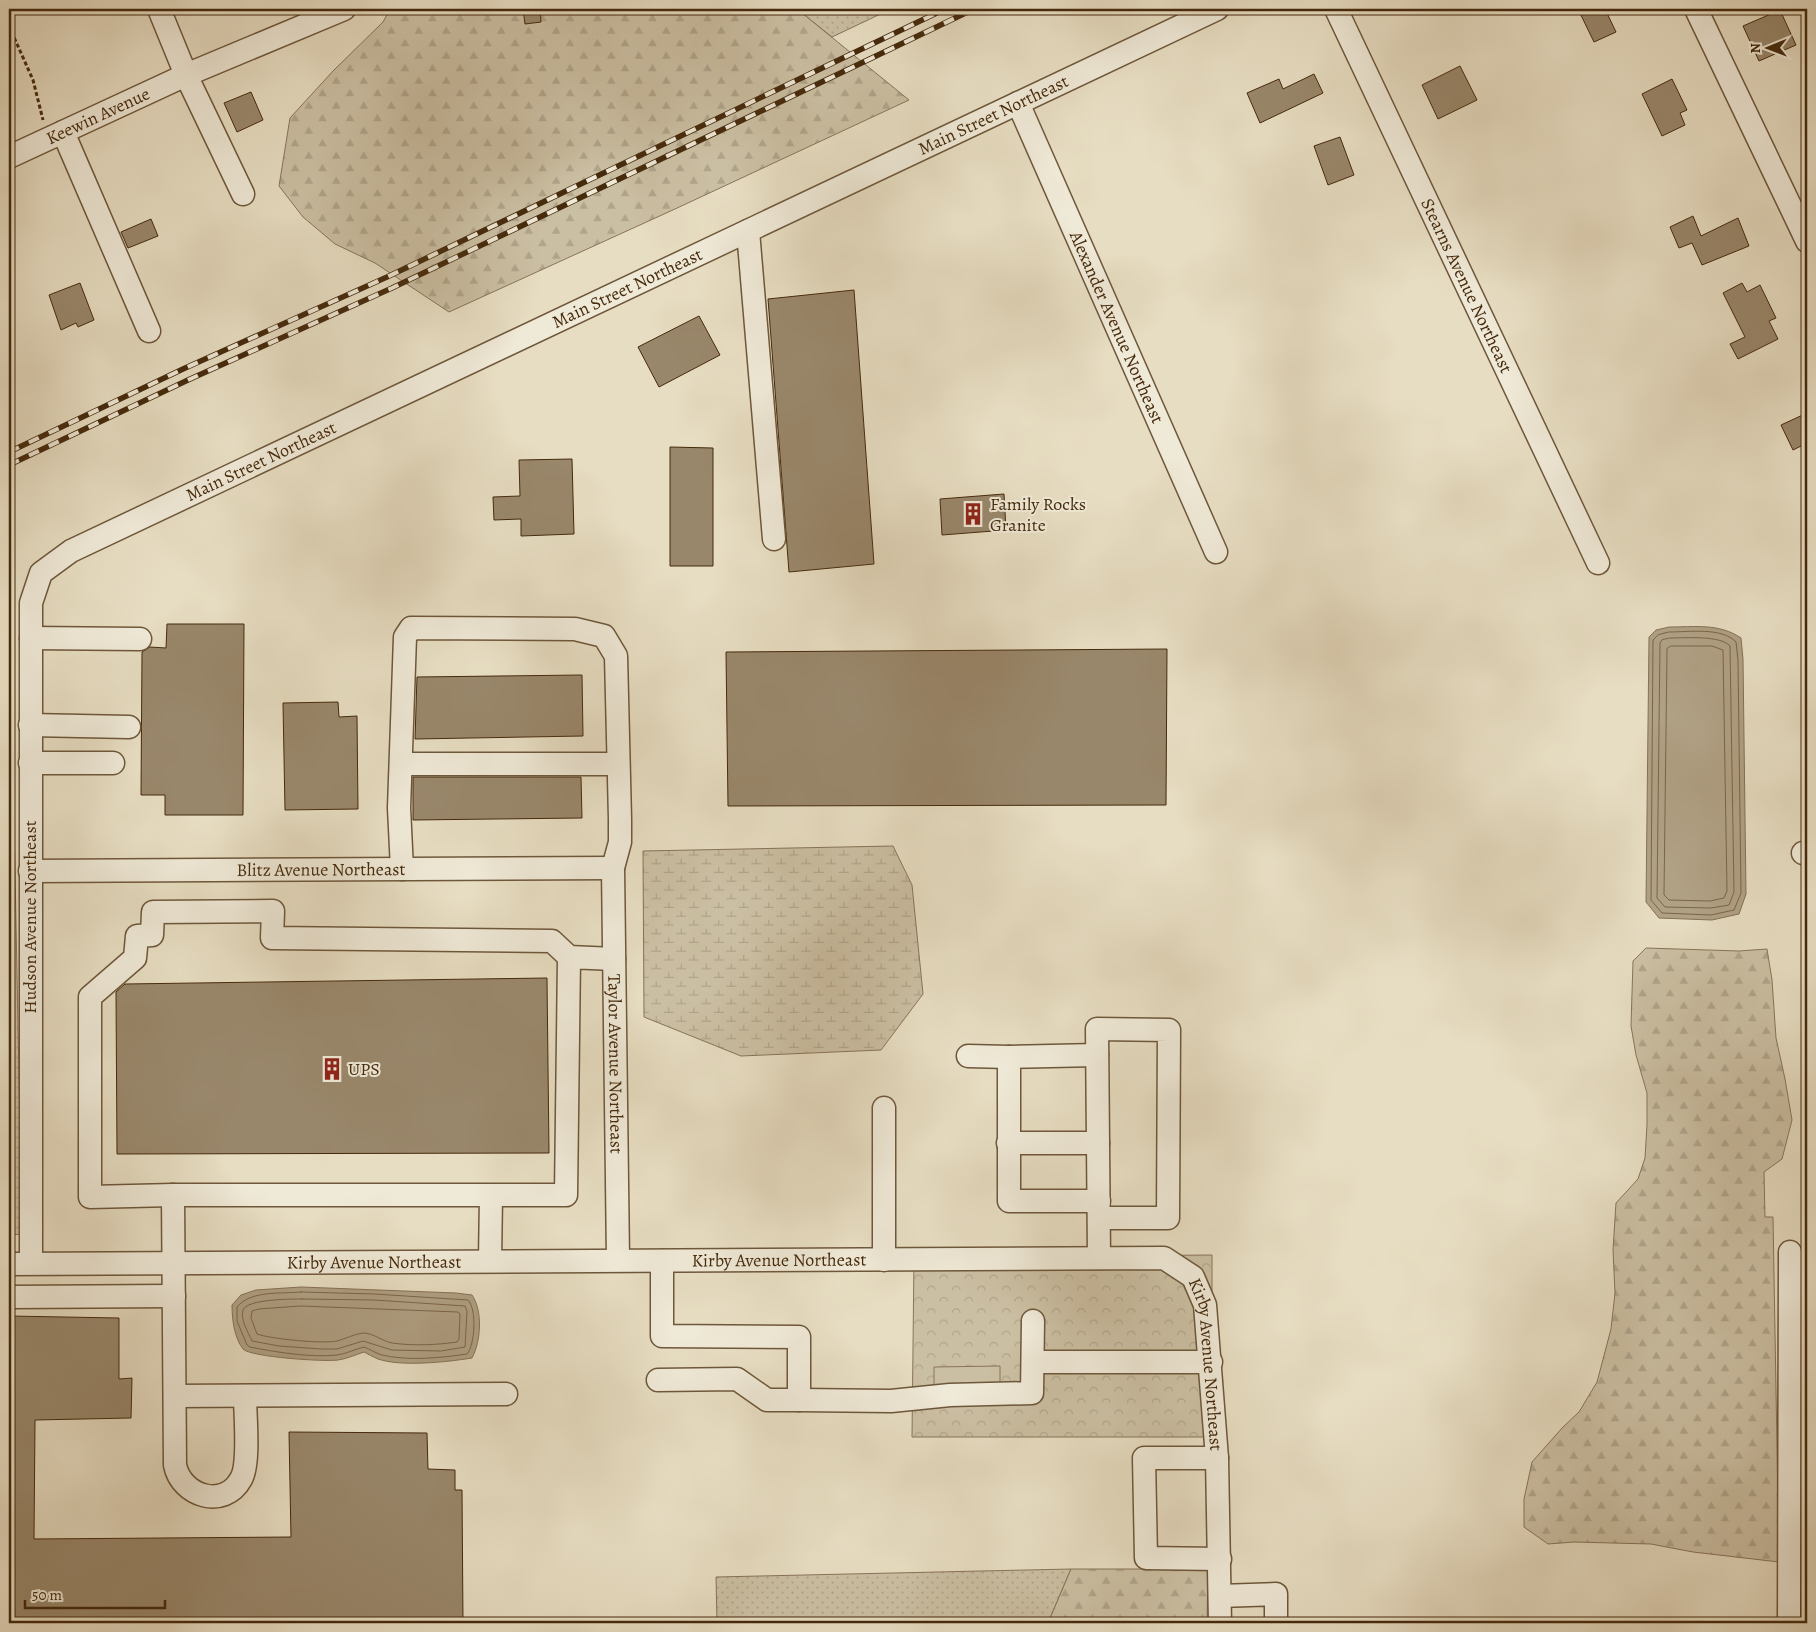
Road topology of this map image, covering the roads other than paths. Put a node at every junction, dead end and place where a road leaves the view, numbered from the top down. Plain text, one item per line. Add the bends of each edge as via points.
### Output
1 (159, 9) edge
2 (344, 9) edge
3 (1216, 9) edge
4 (1336, 9) edge
5 (1696, 9) edge
6 (186, 75) junction
7 (1018, 103) junction
8 (55, 136) junction
9 (9, 157) edge
10 (243, 194) dead end
11 (748, 231) junction
12 (1807, 241) edge
13 (149, 331) dead end
14 (774, 539) dead end
15 (1216, 552) dead end
16 (1598, 563) dead end
17 (42, 573) joint
18 (31, 638) junction
19 (140, 640) dead end
20 (30, 725) junction
21 (129, 727) dead end
22 (30, 763) junction
23 (113, 763) dead end
24 (401, 764) junction
25 (618, 764) junction
26 (613, 868) junction
27 (402, 869) junction
28 (30, 871) junction
29 (568, 957) junction
30 (614, 959) junction
31 (1097, 1055) junction
32 (968, 1056) dead end
33 (1009, 1057) junction
34 (884, 1108) dead end
35 (1008, 1143) junction
36 (1098, 1143) junction
37 (173, 1195) junction
38 (491, 1196) junction
39 (1099, 1209) junction
40 (1790, 1252) dead end
41 (1099, 1258) junction
42 (618, 1260) junction
43 (884, 1260) junction
44 (490, 1261) junction
45 (662, 1261) junction
46 (174, 1262) junction
47 (31, 1263) junction
48 (9, 1264) edge
49 (174, 1296) junction
50 (9, 1297) edge
51 (1033, 1321) dead end
52 (1033, 1362) junction
53 (1211, 1362) junction
54 (658, 1380) dead end
55 (506, 1394) dead end
56 (175, 1396) junction
57 (245, 1396) junction
58 (799, 1400) junction
59 (1218, 1458) junction
60 (1220, 1559) junction
61 (1220, 1596) junction
62 (1220, 1623) edge
63 (1276, 1623) edge
64 (1789, 1623) edge

1 - 6 street
2 - 6 street, Keewin Avenue
3 - 7 street, Main Street Northeast
4 - 16 street, Stearns Avenue Northeast
5 - 12 street
6 - 8 street, Keewin Avenue
6 - 10 street
7 - 11 street, Main Street Northeast
7 - 15 street, Alexander Avenue Northeast
8 - 9 street, Keewin Avenue
8 - 13 street
11 - 14 street
11 - 17 street, Main Street Northeast via 71,551
17 - 18 street, Hudson Avenue Northeast via 31,603
18 - 19 street
18 - 20 street, Hudson Avenue Northeast
20 - 21 street
20 - 22 street, Hudson Avenue Northeast
22 - 23 street
22 - 28 street, Hudson Avenue Northeast
24 - 25 street
24 - 25 street, Taylor Avenue Northeast via 405,637 411,628 575,629 604,636 616,656
24 - 27 street
25 - 26 street, Taylor Avenue Northeast via 620,842
26 - 27 street, Blitz Avenue Northeast
26 - 30 street, Taylor Avenue Northeast
27 - 28 street, Blitz Avenue Northeast
28 - 47 street, Hudson Avenue Northeast
29 - 30 street
29 - 37 street via 552,942 272,938 273,911 153,912 152,935 137,936 135,958 90,997 90,1197
29 - 38 street via 566,1195
30 - 42 street, Taylor Avenue Northeast
31 - 33 street
31 - 36 street
31 - 39 street via 1097,1029 1169,1030 1168,1218
32 - 33 street
33 - 35 street
34 - 43 street
35 - 36 street
35 - 39 street via 1009,1201
36 - 39 street
37 - 38 street
37 - 46 street
38 - 44 street
39 - 41 street
40 - 64 street
41 - 43 street, Kirby Avenue Northeast
41 - 53 street, Kirby Avenue Northeast via 1164,1258 1193,1277 1206,1305
42 - 44 street, Kirby Avenue Northeast
42 - 45 street, Kirby Avenue Northeast
43 - 45 street, Kirby Avenue Northeast
44 - 46 street, Kirby Avenue Northeast
45 - 58 street via 662,1336 799,1337
46 - 47 street, Kirby Avenue Northeast
46 - 49 street
47 - 48 street, Kirby Avenue Northeast
49 - 50 street
49 - 56 street
51 - 52 street
52 - 53 street
52 - 58 street via 1032,1393 950,1395 891,1401
53 - 59 street, Kirby Avenue Northeast
54 - 58 street via 737,1379 767,1400
55 - 57 street
56 - 57 street
56 - 57 street via 177,1475 194,1492 213,1497 234,1488 245,1467
59 - 60 street, Kirby Avenue Northeast
59 - 60 street via 1144,1458 1146,1558
60 - 61 street, Kirby Avenue Northeast
61 - 62 street, Kirby Avenue Northeast
61 - 63 street via 1276,1594

